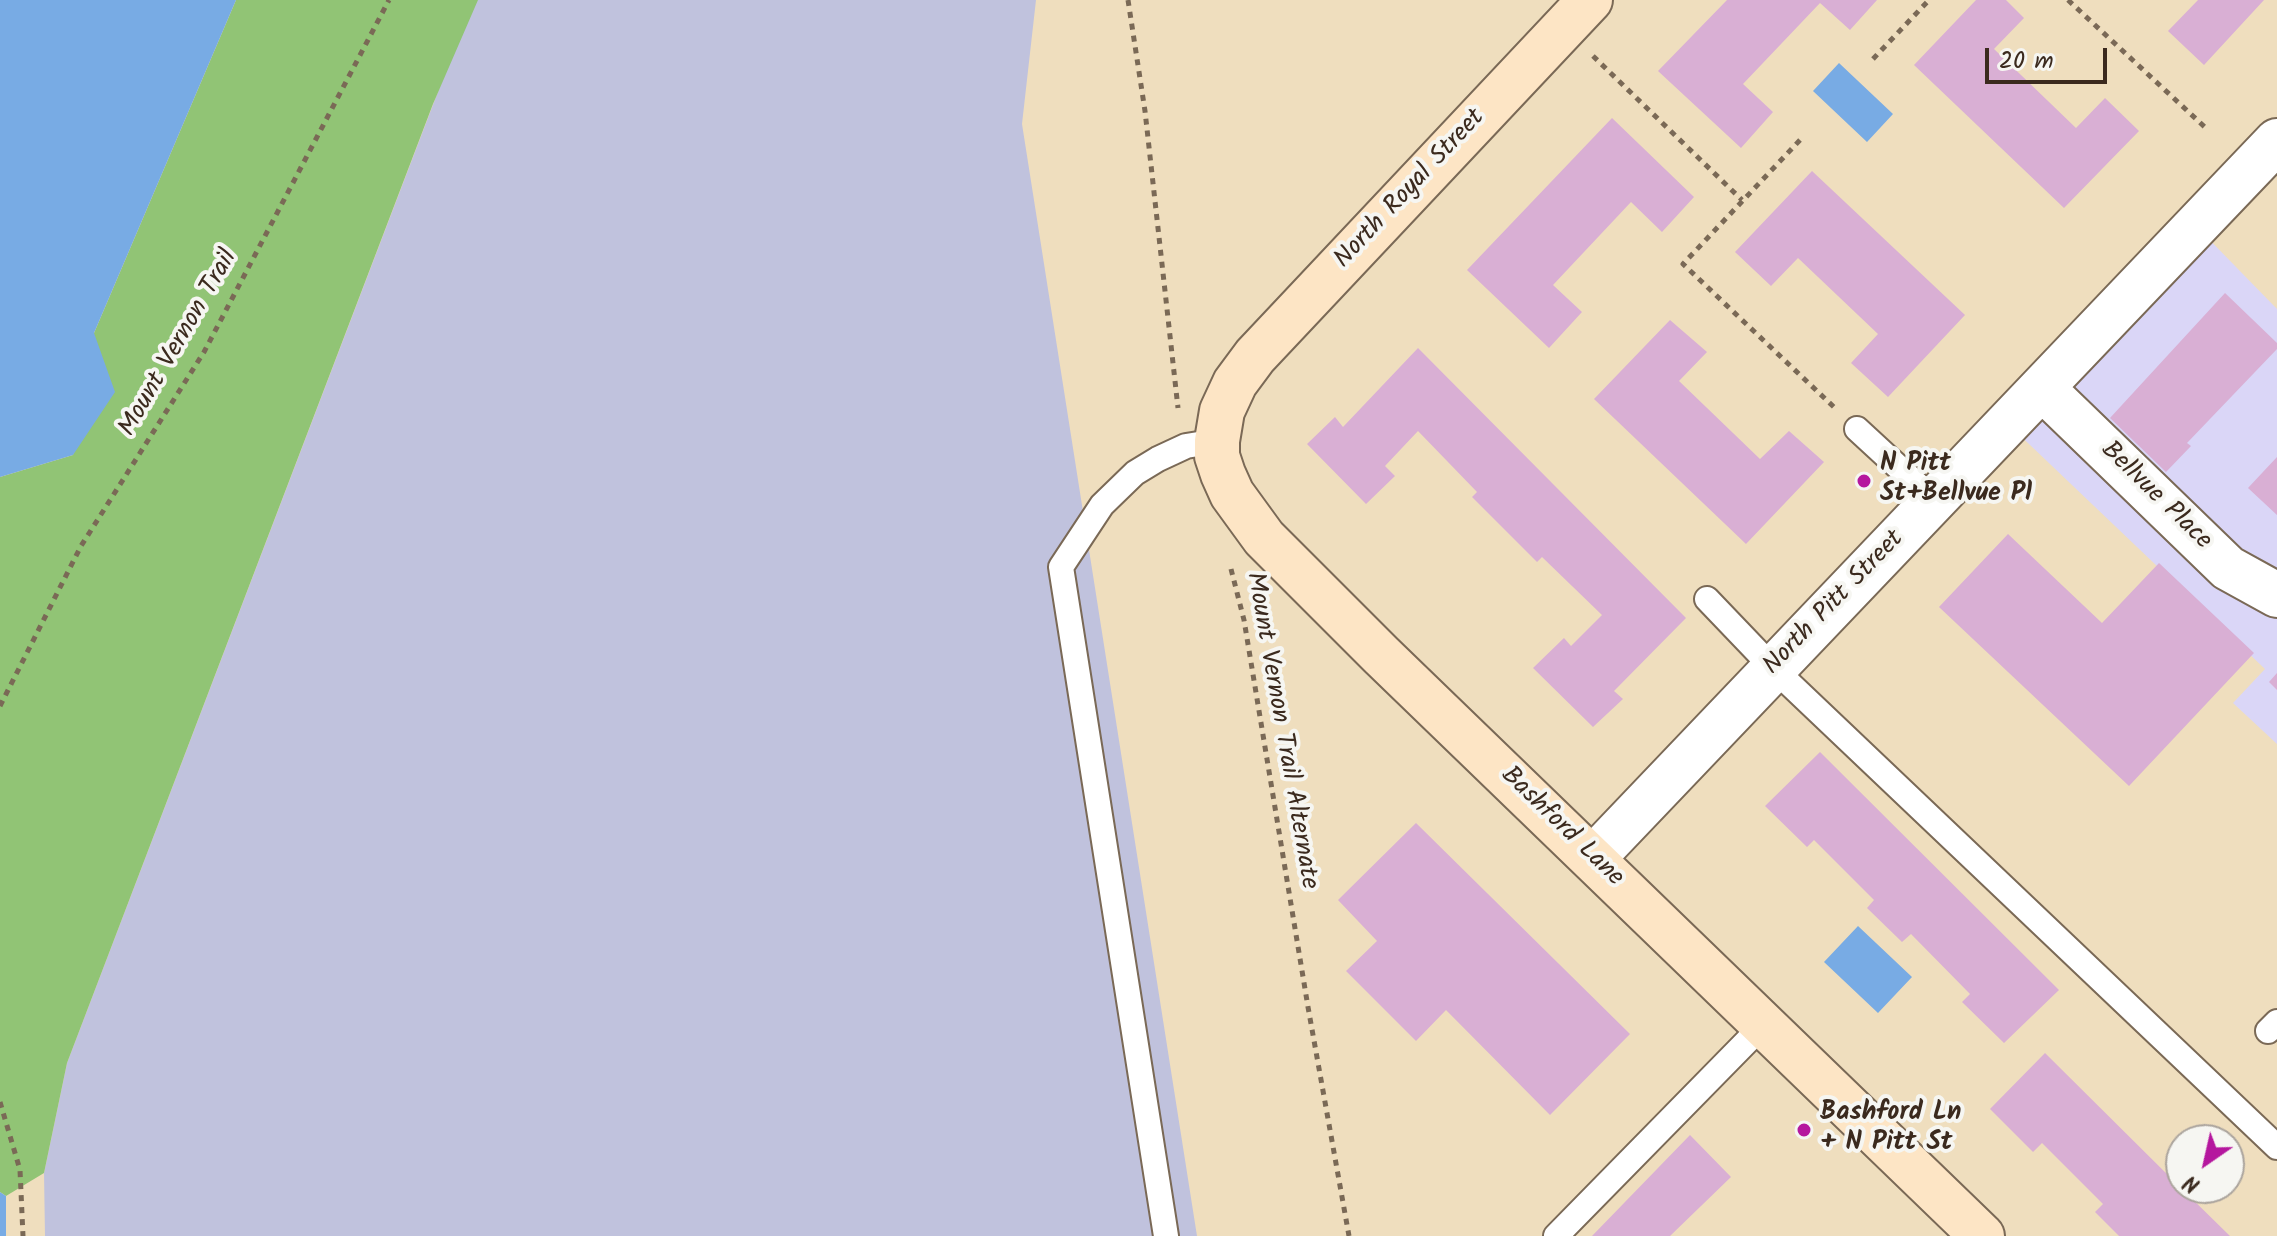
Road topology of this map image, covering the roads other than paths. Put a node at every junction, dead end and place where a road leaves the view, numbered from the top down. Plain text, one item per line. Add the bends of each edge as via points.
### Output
1 (1577, 14) edge
2 (2277, 141) edge
3 (1235, 383) joint
4 (2042, 388) junction
5 (1857, 429) road end
6 (1201, 444) junction
7 (1934, 500) junction
8 (2277, 595) edge
9 (1707, 599) dead end
10 (1773, 668) junction
11 (1593, 858) junction
12 (1764, 1024) junction
13 (2277, 1147) edge
14 (1166, 1236) edge
15 (1556, 1236) edge
16 (1982, 1236) edge

1 - 3 street, North Royal Street
2 - 4 street, North Pitt Street
3 - 6 street, Bashford Lane
4 - 7 street, North Pitt Street
4 - 8 street, Bellvue Place via 2228,568
5 - 7 lane
6 - 11 street, Bashford Lane via 1217,456 1232,494 1264,538
6 - 14 lane via 1135,473 1102,505 1061,567
7 - 10 street, North Pitt Street
9 - 10 lane
10 - 11 street, North Pitt Street
10 - 13 lane
11 - 12 street, Bashford Lane
12 - 15 lane
12 - 16 street, Bashford Lane

